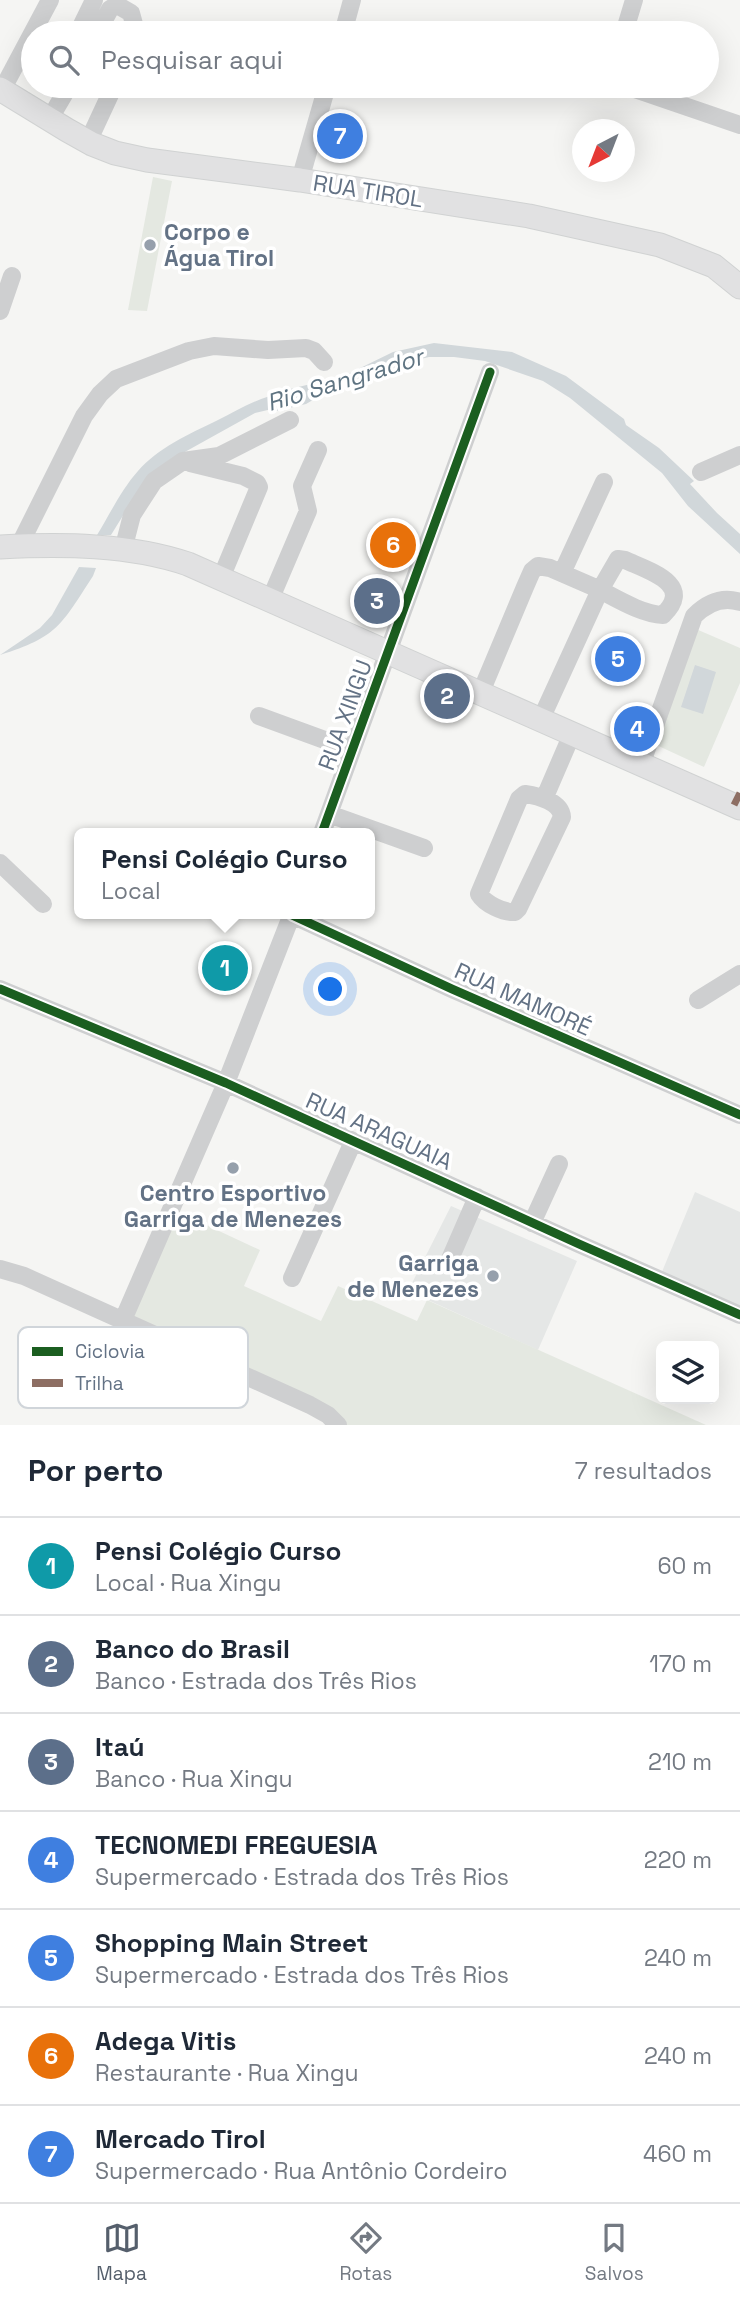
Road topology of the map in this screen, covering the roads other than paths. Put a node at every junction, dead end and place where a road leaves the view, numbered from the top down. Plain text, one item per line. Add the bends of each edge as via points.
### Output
1 (50, 0) edge
2 (94, 0) edge
3 (352, 0) edge
4 (634, 0) edge
5 (39, 21) edge
6 (84, 21) edge
7 (104, 21) edge
8 (133, 21) edge
9 (346, 21) edge
10 (628, 21) edge
11 (21, 53) edge
12 (1, 90) edge
13 (62, 98) edge
14 (108, 98) edge
15 (324, 98) edge
16 (661, 98) edge
17 (49, 120) junction
18 (740, 125) edge
19 (88, 142) junction
20 (300, 180) junction
21 (12, 276) dead end
22 (740, 287) edge
23 (0, 311) edge
24 (324, 362) dead end
25 (490, 372) dead end
26 (290, 420) dead end
27 (318, 450) dead end
28 (740, 455) edge
29 (183, 461) junction
30 (701, 472) dead end
31 (604, 482) dead end
32 (9, 547) edge
33 (122, 550) junction
34 (562, 573) junction
35 (221, 578) junction
36 (271, 600) junction
37 (740, 603) edge
38 (389, 651) junction
39 (481, 692) junction
40 (259, 716) dead end
41 (541, 719) junction
42 (572, 734) junction
43 (352, 750) junction
44 (641, 765) junction
45 (544, 799) junction
46 (738, 802) edge
47 (329, 814) junction
48 (324, 828) edge
49 (368, 828) edge
50 (375, 830) edge
51 (424, 848) dead end
52 (0, 863) edge
53 (43, 904) dead end
54 (290, 919) edge
55 (303, 919) edge
56 (740, 974) edge
57 (0, 989) edge
58 (698, 1000) dead end
59 (226, 1083) junction
60 (740, 1115) edge
61 (353, 1142) junction
62 (559, 1164) dead end
63 (477, 1197) junction
64 (532, 1223) junction
65 (450, 1259) dead end
66 (0, 1269) edge
67 (292, 1278) dead end
68 (740, 1315) edge
69 (123, 1320) junction
70 (138, 1327) edge
71 (248, 1377) edge
72 (338, 1425) edge

1 - 5 street
2 - 6 street
3 - 9 street
4 - 10 street
7 - 8 street via 117,5 131,13
11 - 12 street
12 - 17 main road, RUA TIROL
13 - 17 street
14 - 19 street
15 - 20 street
16 - 18 street
17 - 19 main road, RUA TIROL
19 - 20 main road, RUA TIROL via 138,158
20 - 22 main road, RUA TIROL via 529,216 660,245 714,266
21 - 23 street
24 - 32 street via 306,348 214,346 116,379 84,416
25 - 38 street, RUA XINGU
26 - 29 street via 219,456
27 - 36 street via 302,486 308,511
28 - 30 street
29 - 33 street via 155,481 132,515
29 - 35 street via 243,476 259,487
31 - 34 street
32 - 33 main road
33 - 35 main road via 165,556
34 - 39 street via 538,566 532,571
34 - 41 street via 600,590
35 - 36 main road
36 - 38 main road
37 - 44 street via 730,599 706,604 694,616
38 - 39 main road
38 - 43 street, RUA XINGU
39 - 41 main road
40 - 43 street
41 - 42 main road
42 - 44 main road
42 - 45 street
43 - 47 street, RUA XINGU
44 - 46 main road
45 - 45 street via 558,806 562,817 518,909 509,912 482,900 480,889 519,799 525,794
47 - 48 street, RUA XINGU
47 - 49 street
50 - 51 street
52 - 53 street
54 - 59 street
55 - 60 street, RUA MAMORÉ
56 - 58 street
57 - 59 street, RUA ARAGUAIA
59 - 61 street, RUA ARAGUAIA
59 - 69 street
61 - 63 street, RUA ARAGUAIA
61 - 67 street
62 - 64 street
63 - 64 street, RUA ARAGUAIA
63 - 65 street
64 - 68 street, RUA ARAGUAIA
66 - 69 street
69 - 70 street
71 - 72 street via 319,1409

